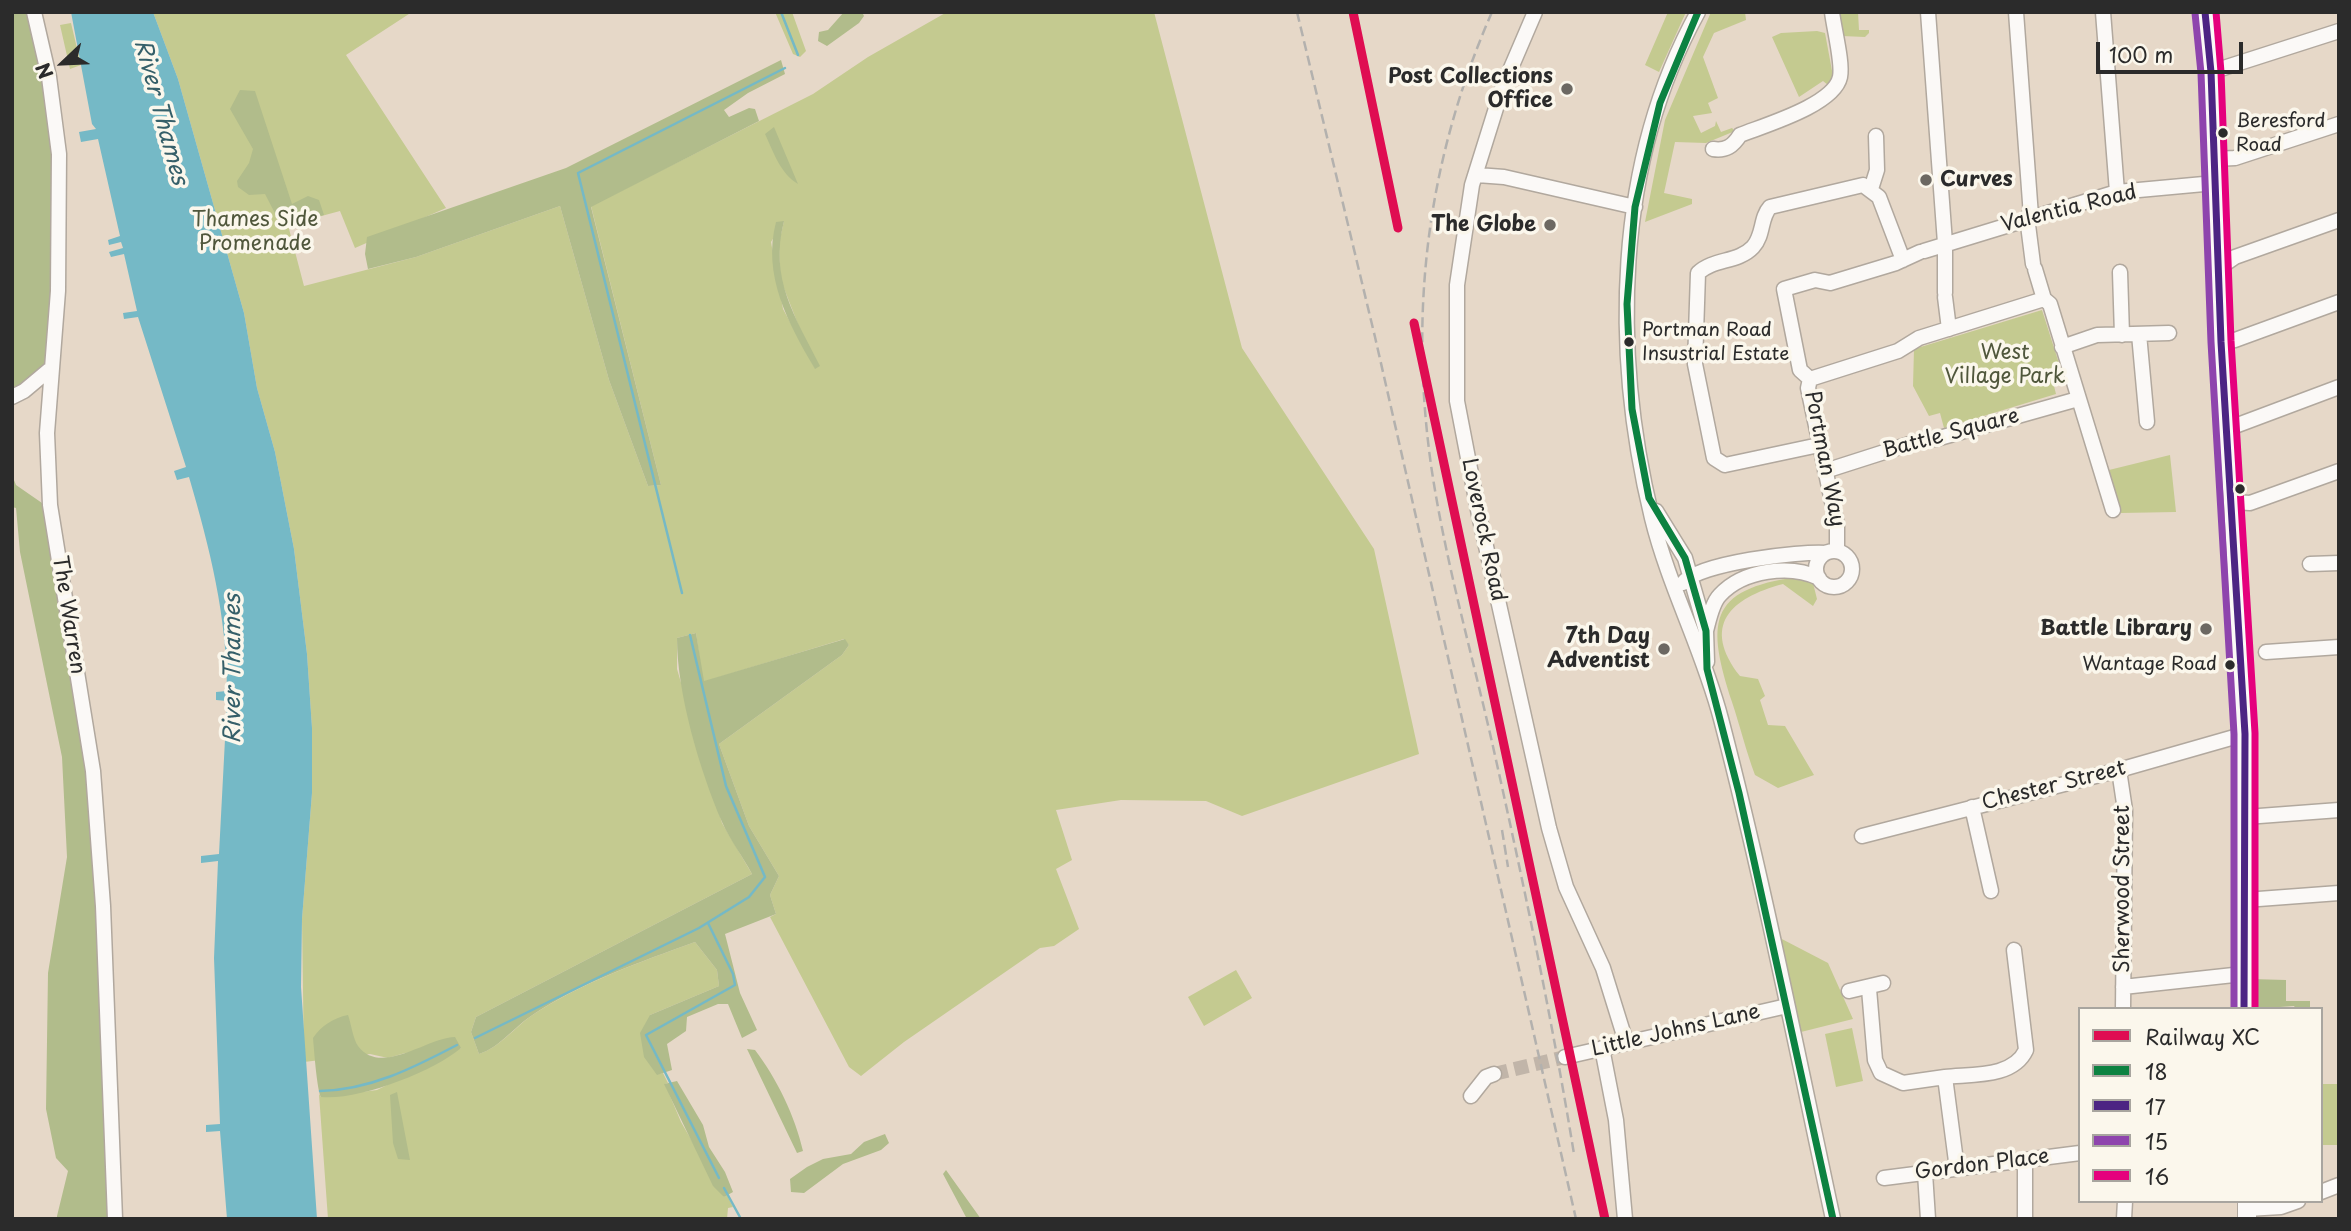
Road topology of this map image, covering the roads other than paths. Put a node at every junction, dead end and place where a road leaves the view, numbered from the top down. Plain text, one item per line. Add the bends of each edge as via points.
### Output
1 (34, 12) edge
2 (1535, 12) edge
3 (1698, 12) edge
4 (1832, 12) edge
5 (1928, 12) edge
6 (2016, 12) edge
7 (2103, 12) edge
8 (2205, 12) edge
9 (2339, 31) edge
10 (2211, 72) junction
11 (2339, 124) edge
12 (1876, 136) dead end
13 (1713, 149) dead end
14 (2215, 159) junction
15 (1477, 174) junction
16 (2216, 187) junction
17 (1871, 190) junction
18 (2117, 192) junction
19 (1635, 207) junction
20 (2029, 217) junction
21 (2339, 220) edge
22 (1945, 243) junction
23 (1903, 260) junction
24 (2219, 268) junction
25 (2120, 272) dead end
26 (1784, 289) joint
27 (2044, 299) junction
28 (2339, 302) edge
29 (1949, 329) junction
30 (2169, 333) dead end
31 (2140, 334) junction
32 (2122, 335) junction
33 (2221, 342) junction
34 (2062, 347) junction
35 (49, 370) junction
36 (1810, 379) junction
37 (2339, 387) edge
38 (18, 394) edge
39 (2078, 398) junction
40 (48, 402) junction
41 (2147, 422) dead end
42 (2227, 429) junction
43 (1819, 445) junction
44 (1825, 471) junction
45 (2339, 471) edge
46 (1649, 498) junction
47 (2233, 502) junction
48 (2113, 510) dead end
49 (1832, 552) junction
50 (1685, 558) junction
51 (2339, 563) edge
52 (2310, 564) dead end
53 (1713, 569) junction
54 (1689, 576) junction
55 (1819, 578) junction
56 (1680, 598) junction
57 (1717, 598) junction
58 (1699, 604) junction
59 (1706, 631) junction
60 (2339, 647) edge
61 (2266, 652) dead end
62 (1707, 669) junction
63 (2245, 734) junction
64 (2119, 770) junction
65 (1972, 807) junction
66 (2339, 810) edge
67 (2246, 817) junction
68 (1863, 835) dead end
69 (1991, 891) dead end
70 (2339, 893) edge
71 (2245, 900) junction
72 (1999, 962) dead end
73 (2243, 974) junction
74 (2123, 986) junction
75 (1849, 991) dead end
76 (1787, 1006) junction
77 (2123, 1007) edge
78 (2244, 1007) edge
79 (1626, 1042) junction
80 (1602, 1048) junction
81 (1564, 1057) tunnel mouth
82 (1494, 1074) tunnel mouth
83 (1944, 1077) junction
84 (1471, 1096) dead end
85 (2078, 1153) edge
86 (2025, 1160) junction
87 (1957, 1169) junction
88 (1925, 1173) junction
89 (1884, 1178) dead end
90 (2293, 1203) edge
91 (2247, 1209) edge
92 (115, 1219) edge
93 (1625, 1219) edge
94 (1833, 1219) edge
95 (1928, 1219) edge
96 (2025, 1219) edge

1 - 35 street, The Warren via 49,77 59,154 58,291
2 - 15 street, Loverock Road via 1485,136
3 - 19 street via 1660,103
4 - 13 street via 1841,75 1835,90 1812,105 1740,135 1722,150
5 - 22 street
6 - 20 street
7 - 18 street
8 - 10 main road
9 - 10 street
10 - 14 main road
11 - 14 street via 2235,158
12 - 17 street via 1878,158
14 - 16 main road
15 - 19 street
15 - 79 street, Loverock Road via 1457,285 1455,366 1461,425 1554,847 1570,897 1607,979
16 - 18 street, Valentia Road via 2204,184
16 - 24 main road
17 - 23 street via 1885,210
17 - 43 street via 1863,185 1770,207 1754,246 1743,255 1707,264 1699,272 1695,364 1714,458 1725,465
18 - 20 street, Valentia Road
19 - 46 street via 1627,347 1634,433
20 - 22 street, Valentia Road
20 - 27 street via 2034,267
21 - 24 street via 2235,257
22 - 23 street, Valentia Road
22 - 29 street
23 - 26 street, Valentia Road via 1830,283 1815,280
24 - 33 main road
25 - 32 street
26 - 36 street, Portman Way via 1800,370
27 - 29 street
27 - 34 street via 2050,304
28 - 33 street
29 - 36 street
30 - 31 street
31 - 32 street
31 - 41 street
32 - 34 street via 2097,335
33 - 42 main road
34 - 39 street
35 - 38 street
35 - 40 street, The Warren
36 - 43 street, Portman Way
37 - 42 street
38 - 40 street
39 - 44 street, Battle Square
39 - 48 street
40 - 92 street, The Warren via 50,505 93,771
42 - 47 main road
43 - 44 street, Portman Way
44 - 49 street, Portman Way via 1837,525
45 - 47 street via 2250,503
46 - 50 street
46 - 56 street via 1657,536
47 - 63 main road
49 - 53 street, Portman Way via 1784,553
49 - 55 street via 1816,567
49 - 55 street via 1851,563 1849,579 1835,587
50 - 53 street
50 - 54 street
51 - 52 street
53 - 54 street, Portman Way
54 - 56 street
54 - 58 street
55 - 57 street via 1803,570 1758,575 1732,585
56 - 58 street
56 - 62 street
57 - 58 street
57 - 59 street
58 - 59 street
59 - 62 street
60 - 61 street
62 - 76 street
63 - 64 street, Chester Street
63 - 67 main road
64 - 65 street, Chester Street
64 - 74 street, Sherwood Street via 2124,810
65 - 68 street, Chester Street
65 - 69 street
66 - 67 street
67 - 71 main road
70 - 71 street
71 - 73 main road
72 - 83 street via 2014,955 2026,1050 2020,1063 2009,1069
73 - 74 street
73 - 78 main road
74 - 77 street, Sherwood Street
75 - 83 street via 1876,986 1877,1066 1891,1079 1903,1083
76 - 79 street, Little Johns Lane
76 - 94 street
79 - 80 street, Little Johns Lane
80 - 81 street, Little Johns Lane
80 - 93 street via 1616,1120
82 - 84 street
83 - 87 street
85 - 86 street, Gordon Place
86 - 87 street, Gordon Place
86 - 96 street
87 - 88 street, Gordon Place
88 - 89 street, Gordon Place
88 - 95 street
90 - 91 street

